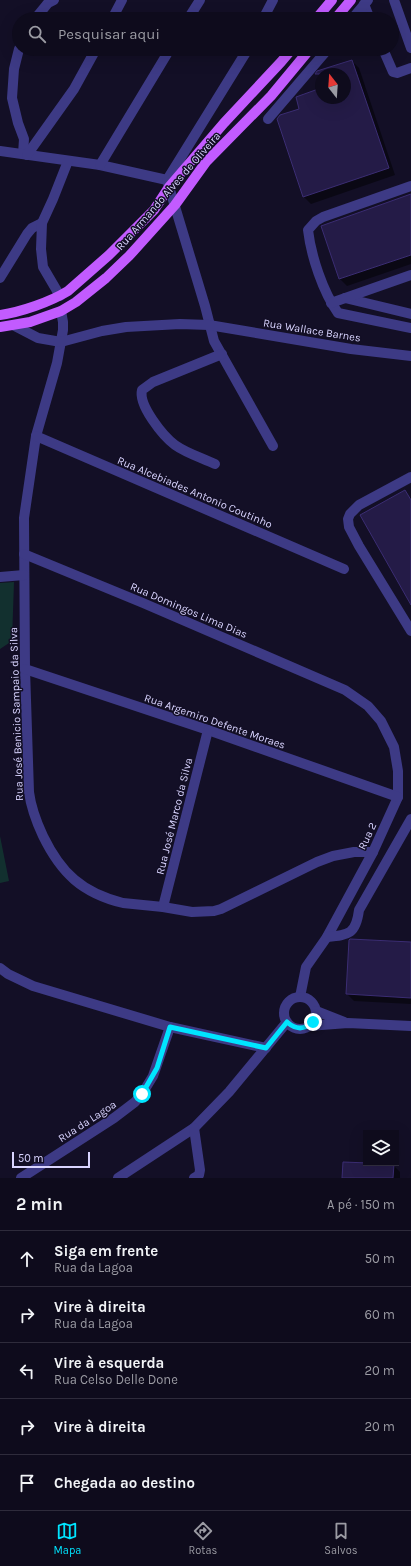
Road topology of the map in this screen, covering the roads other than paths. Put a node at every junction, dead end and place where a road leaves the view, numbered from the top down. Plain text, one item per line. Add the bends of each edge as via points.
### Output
1 (54, 0) edge
2 (122, 0) edge
3 (200, 0) edge
4 (273, 0) edge
5 (332, 0) edge
6 (351, 0) edge
7 (394, 0) edge
8 (366, 2) edge
9 (41, 12) edge
10 (116, 12) edge
11 (192, 12) edge
12 (267, 12) edge
13 (322, 12) edge
14 (341, 12) edge
15 (358, 12) edge
16 (368, 12) edge
17 (398, 12) edge
18 (399, 14) edge
19 (411, 48) edge
20 (18, 56) edge
21 (92, 56) edge
22 (166, 56) edge
23 (244, 56) edge
24 (286, 56) edge
25 (304, 56) edge
26 (322, 56) edge
27 (386, 56) edge
28 (411, 68) edge
29 (268, 119) dead end
30 (0, 151) edge
31 (25, 154) junction
32 (68, 161) junction
33 (100, 165) junction
34 (168, 184) junction
35 (411, 186) edge
36 (175, 205) junction
37 (42, 223) junction
38 (411, 275) edge
39 (0, 278) edge
40 (60, 296) junction
41 (346, 298) junction
42 (331, 304) junction
43 (61, 311) junction
44 (411, 314) edge
45 (0, 315) edge
46 (13, 325) junction
47 (209, 326) junction
48 (0, 327) edge
49 (411, 328) edge
50 (61, 342) junction
51 (222, 354) junction
52 (411, 356) edge
53 (36, 436) junction
54 (272, 446) dead end
55 (215, 464) dead end
56 (411, 477) edge
57 (24, 554) junction
58 (344, 569) dead end
59 (0, 576) edge
60 (24, 576) junction
61 (411, 631) edge
62 (25, 669) junction
63 (345, 690) joint
64 (208, 730) junction
65 (398, 797) junction
66 (411, 819) edge
67 (373, 852) junction
68 (163, 907) junction
69 (327, 937) junction
70 (0, 968) edge
71 (300, 997) junction
72 (316, 1011) junction
73 (287, 1022) junction
74 (348, 1024) junction
75 (308, 1026) junction
76 (411, 1026) edge
77 (170, 1027) junction
78 (266, 1048) junction
79 (194, 1128) junction
80 (21, 1178) edge
81 (118, 1178) edge
82 (194, 1178) edge

1 - 9 street
2 - 10 street
3 - 11 street
4 - 12 street
5 - 13 main road
6 - 14 main road
7 - 17 street
8 - 15 street
8 - 16 street
18 - 19 street
20 - 31 street via 14,69 12,98 24,138
21 - 31 street via 74,89
22 - 33 street
23 - 34 street
24 - 34 main road, Rua Armando Alves de Oliveira
25 - 36 main road, Rua Armando Alves de Oliveira via 271,96 206,162
26 - 29 street
27 - 28 street via 392,72 397,73
30 - 31 street
31 - 32 street
32 - 33 street
32 - 37 street
33 - 34 street
34 - 36 street
34 - 40 main road, Rua Armando Alves de Oliveira via 154,210 110,254
35 - 42 street via 323,217 308,230 320,276
36 - 43 main road, Rua Armando Alves de Oliveira via 129,256 91,290
36 - 47 street
37 - 39 street via 27,234
37 - 40 street via 43,268
38 - 41 street
40 - 45 main road, Rua Armando Alves de Oliveira
41 - 42 street
41 - 44 street
42 - 49 street via 338,312
43 - 46 main road, Rua Armando Alves de Oliveira
43 - 50 street
46 - 48 main road, Rua Armando Alves de Oliveira
46 - 50 street, Rua Wallace Barnes via 38,338
47 - 50 street, Rua Wallace Barnes via 180,324 126,327
47 - 51 street
47 - 52 street, Rua Wallace Barnes
50 - 53 street, Rua José Benicio Sampaio da Silva via 54,378
51 - 54 street
51 - 55 street via 153,382 142,390 142,398 149,414 167,437 175,445
53 - 57 street, Rua José Benicio Sampaio da Silva via 24,518
53 - 58 street, Rua Alcebiades Antonio Coutinho
56 - 61 street via 353,509 348,520 359,546
57 - 60 street, Rua José Benicio Sampaio da Silva
57 - 63 street, Rua Domingos Lima Dias
59 - 60 street
60 - 62 street, Rua José Benicio Sampaio da Silva
62 - 64 street, Rua Argemiro Defente Moraes
62 - 68 street, Rua José Benicio Sampaio da Silva via 31,808 58,863 78,883 101,896 123,903
63 - 65 street, Rua 2 via 368,706 381,721 394,747 398,771
64 - 65 street, Rua Argemiro Defente Moraes
64 - 68 street, Rua José Marco da Silva
65 - 67 street, Rua 2
66 - 69 street via 359,910 355,928 349,934
67 - 68 street, Rua José Benicio Sampaio da Silva via 333,856 214,911 192,912
67 - 69 street, Rua 2
69 - 71 street, Rua 2 via 306,967
70 - 77 street via 33,986
71 - 72 street via 311,1001
71 - 73 street via 294,998 286,1006 284,1011
72 - 74 street
72 - 75 street via 313,1022
73 - 75 street via 297,1028
73 - 78 street
74 - 75 street
74 - 76 street
77 - 78 street
77 - 80 street, Rua da Lagoa via 153,1076 135,1102
78 - 79 street
79 - 81 street
79 - 82 street via 200,1170 199,1175

